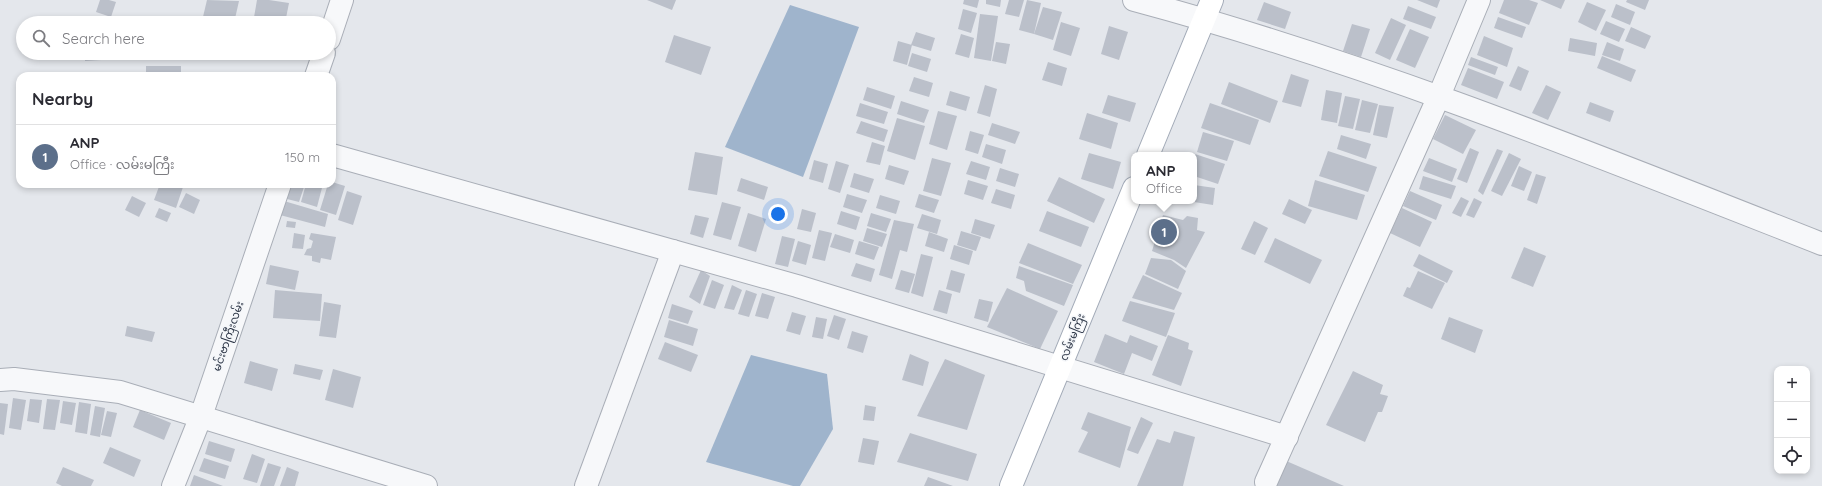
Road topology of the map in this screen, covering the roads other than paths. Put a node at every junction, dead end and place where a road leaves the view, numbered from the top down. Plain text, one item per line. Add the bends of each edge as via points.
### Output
1 (342, 0) edge
2 (1134, 0) edge
3 (1479, 0) edge
4 (1208, 9) edge
5 (336, 18) edge
6 (322, 60) edge
7 (317, 72) edge
8 (1439, 96) junction
9 (1149, 152) edge
10 (336, 156) edge
11 (279, 188) edge
12 (1131, 195) edge
13 (1822, 244) edge
14 (673, 251) junction
15 (1060, 366) junction
16 (0, 380) edge
17 (201, 416) junction
18 (1287, 437) junction
19 (1266, 482) dead end
20 (173, 486) edge
21 (426, 486) edge
22 (586, 486) edge
23 (1011, 486) edge

1 - 5 street
2 - 4 street
3 - 8 street
4 - 8 street
4 - 9 main road
6 - 7 street
8 - 13 street
8 - 18 street
10 - 14 street
11 - 17 street, မင်းဗာကြီးလမ်း
12 - 15 main road, လမ်းမကြီး
14 - 15 street
14 - 22 street
15 - 18 street
15 - 23 main road, လမ်းမကြီး
16 - 17 street via 14,378 120,392
17 - 20 street, မင်းဗာကြီးလမ်း
17 - 21 street
18 - 19 street

